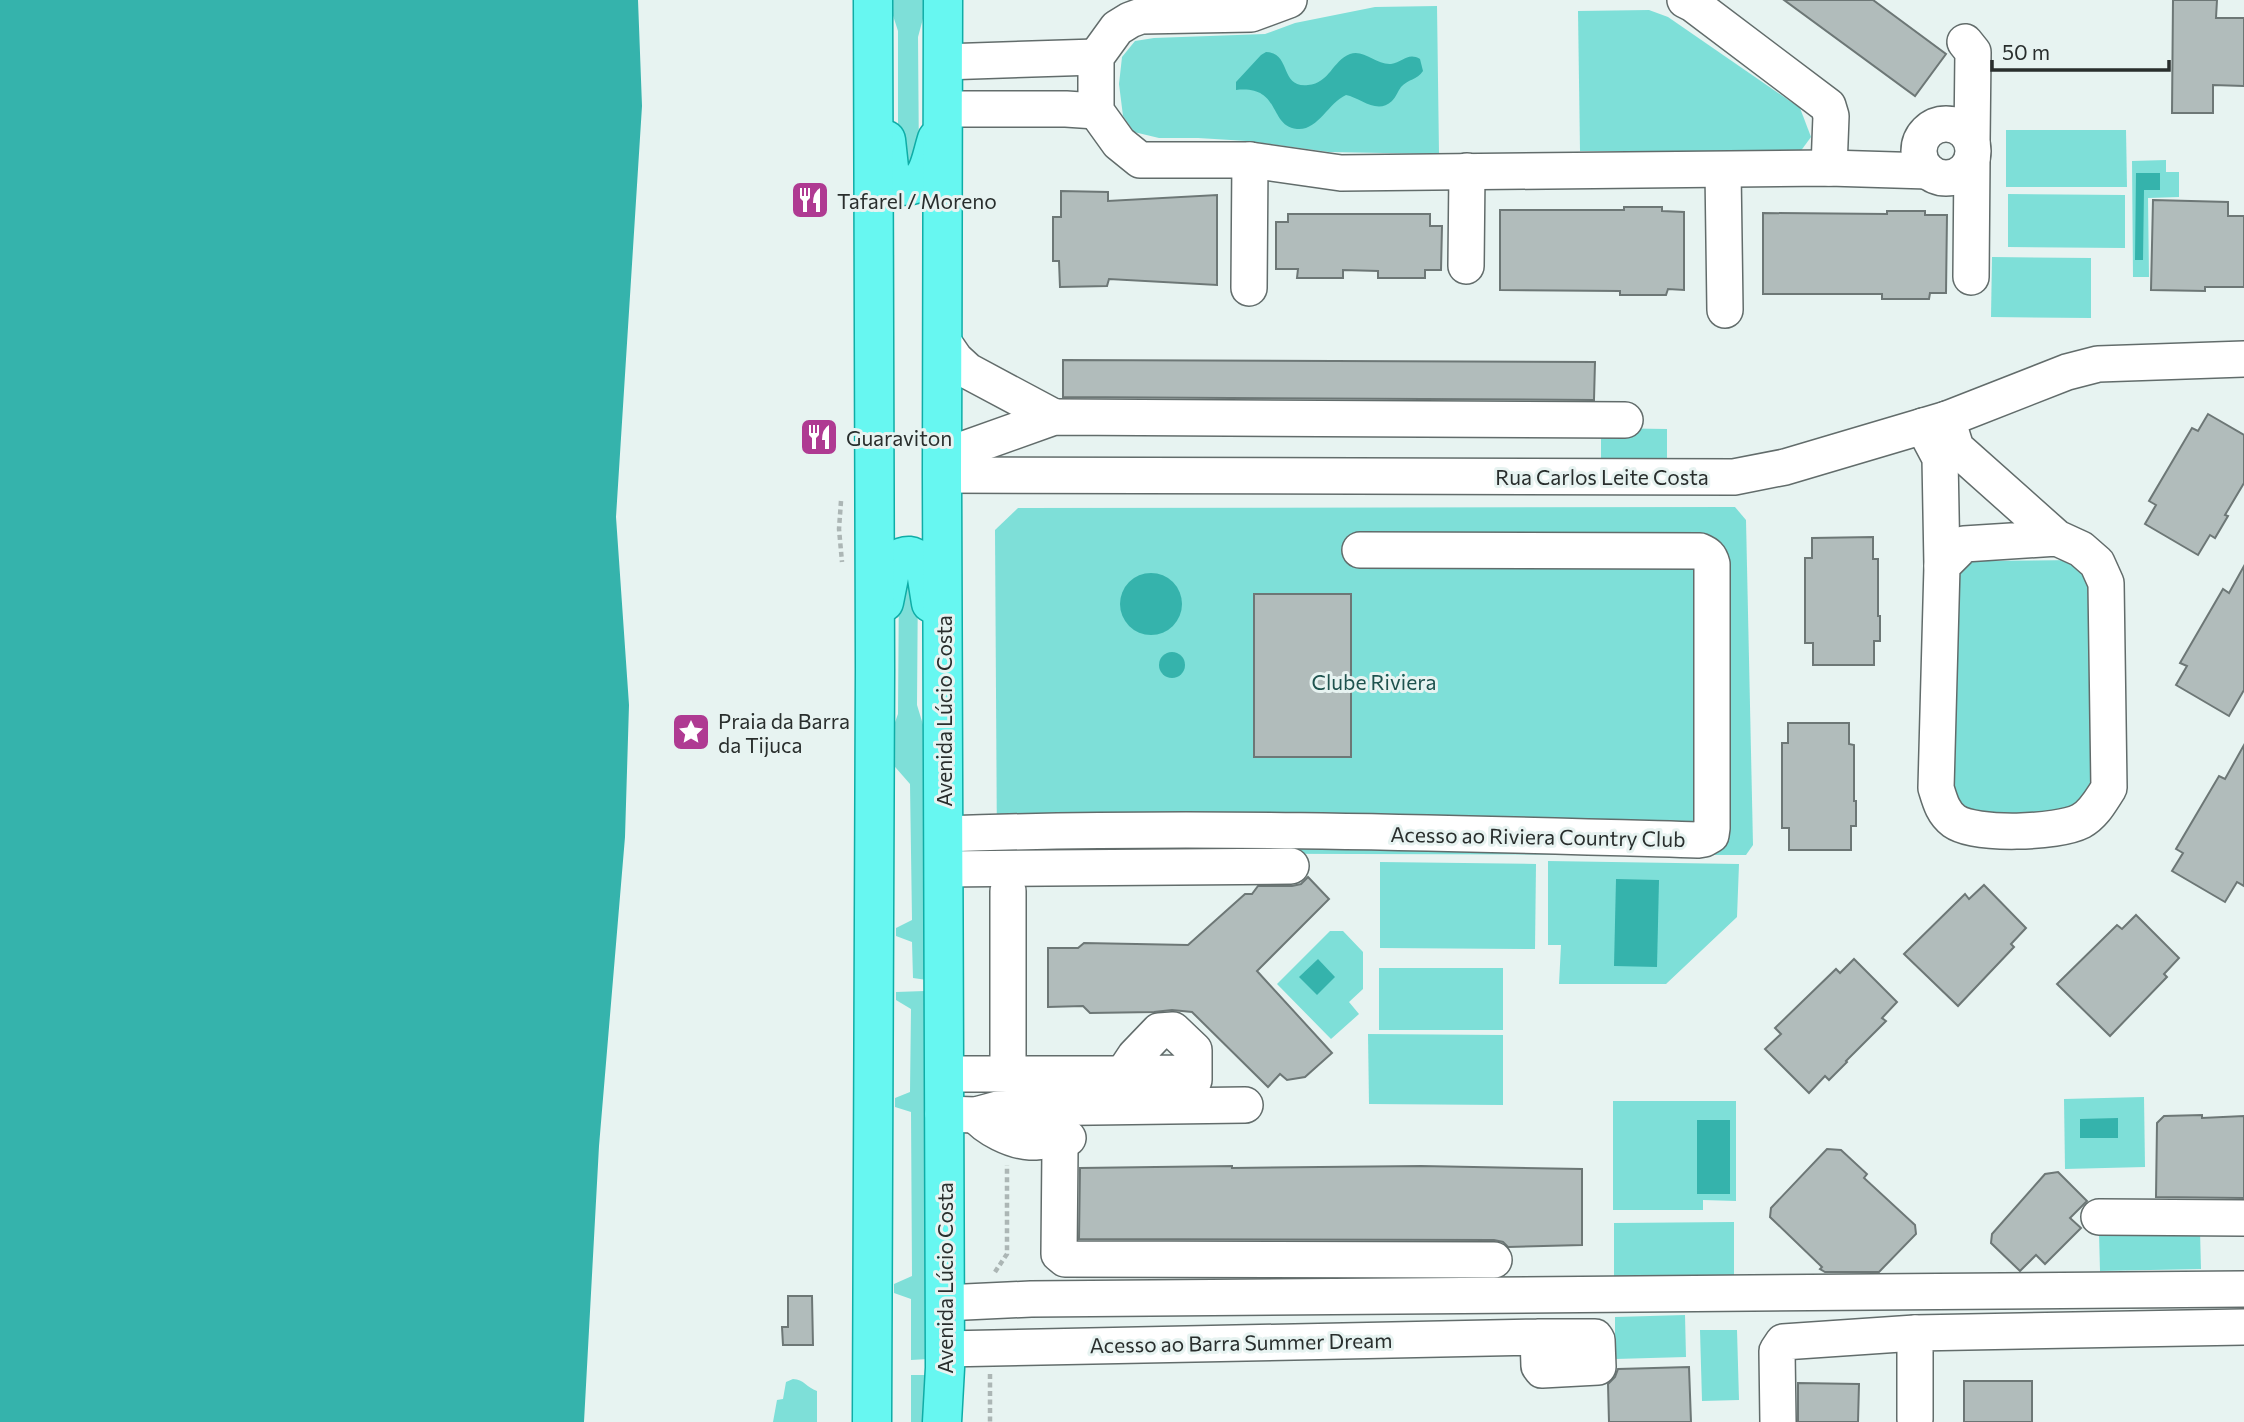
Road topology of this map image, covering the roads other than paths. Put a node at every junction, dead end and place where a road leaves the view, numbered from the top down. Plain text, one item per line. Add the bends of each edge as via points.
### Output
1 (873, 0) edge
2 (943, 0) edge
3 (1289, 0) edge
4 (1691, 1) edge
5 (1250, 7) edge
6 (873, 37) junction
7 (1965, 42) dead end
8 (1096, 57) junction
9 (1014, 61) junction
10 (943, 62) junction
11 (1016, 109) junction
12 (1096, 111) junction
13 (943, 114) junction
14 (1972, 150) junction
15 (1250, 160) junction
16 (1829, 169) junction
17 (1723, 170) junction
18 (1928, 171) junction
19 (1474, 172) junction
20 (1473, 265) dead end
21 (1971, 277) dead end
22 (1249, 288) dead end
23 (1725, 310) dead end
24 (942, 340) junction
25 (2244, 359) edge
26 (1054, 417) junction
27 (1625, 420) dead end
28 (1935, 422) junction
29 (942, 466) junction
30 (2057, 538) junction
31 (1360, 550) dead end
32 (1942, 566) junction
33 (875, 669) junction
34 (943, 689) junction
35 (944, 852) junction
36 (1291, 866) dead end
37 (1008, 891) dead end
38 (943, 1074) junction
39 (1008, 1074) junction
40 (1123, 1074) dead end
41 (1245, 1105) dead end
42 (967, 1117) junction
43 (1059, 1128) junction
44 (2099, 1217) dead end
45 (2244, 1218) edge
46 (1494, 1261) dead end
47 (2244, 1289) edge
48 (959, 1302) junction
49 (2244, 1327) edge
50 (1538, 1337) dead end
51 (1915, 1342) junction
52 (2244, 1345) edge
53 (944, 1349) junction
54 (1915, 1419) dead end
55 (872, 1422) edge
56 (942, 1422) edge
57 (1778, 1422) edge

1 - 6 main road
2 - 10 main road, Avenida Lúcio Costa
3 - 5 street
4 - 16 street via 1828,106
5 - 8 street via 1141,16 1117,28
6 - 13 main road via 890,177 897,185 919,183 926,174
6 - 33 main road
7 - 14 street via 1973,52
8 - 9 street
8 - 12 street
9 - 10 street
9 - 11 street
10 - 13 main road, Avenida Lúcio Costa
11 - 12 street
11 - 13 street
12 - 15 street via 1119,143 1140,160
13 - 24 main road, Avenida Lúcio Costa
14 - 18 street via 1968,167 1954,178
14 - 18 street via 1967,133 1943,123 1921,138 1919,156
14 - 21 street
15 - 19 street via 1341,173
15 - 22 street
16 - 17 street
16 - 18 street
17 - 19 street
17 - 23 street
19 - 20 street
24 - 26 street via 968,371
24 - 29 main road, Avenida Lúcio Costa
25 - 28 street, Rua Carlos Leite Costa via 2098,364
26 - 27 street
26 - 29 street
28 - 29 street, Rua Carlos Leite Costa via 1785,467 1734,477
28 - 30 street via 1956,448
28 - 32 street
29 - 34 main road, Avenida Lúcio Costa
30 - 32 street via 1964,544
30 - 32 street via 2097,563 2106,583 2109,788 2083,820 2064,828 1980,830 1955,821 1942,808 1936,788
31 - 35 street, Acesso ao Riviera Country Club via 1705,553 1712,564 1711,835 1698,840 1408,832 1038,831
33 - 34 main road via 892,562 913,555 925,565
33 - 55 main road
34 - 35 main road, Avenida Lúcio Costa
35 - 36 street
35 - 38 main road, Avenida Lúcio Costa
37 - 39 street
38 - 39 street
38 - 42 main road, Avenida Lúcio Costa
39 - 40 street
41 - 43 street
42 - 43 street via 998,1109
42 - 48 main road, Avenida Lúcio Costa
43 - 46 street via 1059,1254 1065,1259
44 - 45 street
47 - 48 street
48 - 53 main road, Avenida Lúcio Costa
49 - 51 street
50 - 53 street, Acesso ao Barra Summer Dream
51 - 52 street
51 - 54 street
51 - 57 street via 1783,1342 1777,1351
53 - 56 main road, Avenida Lúcio Costa

